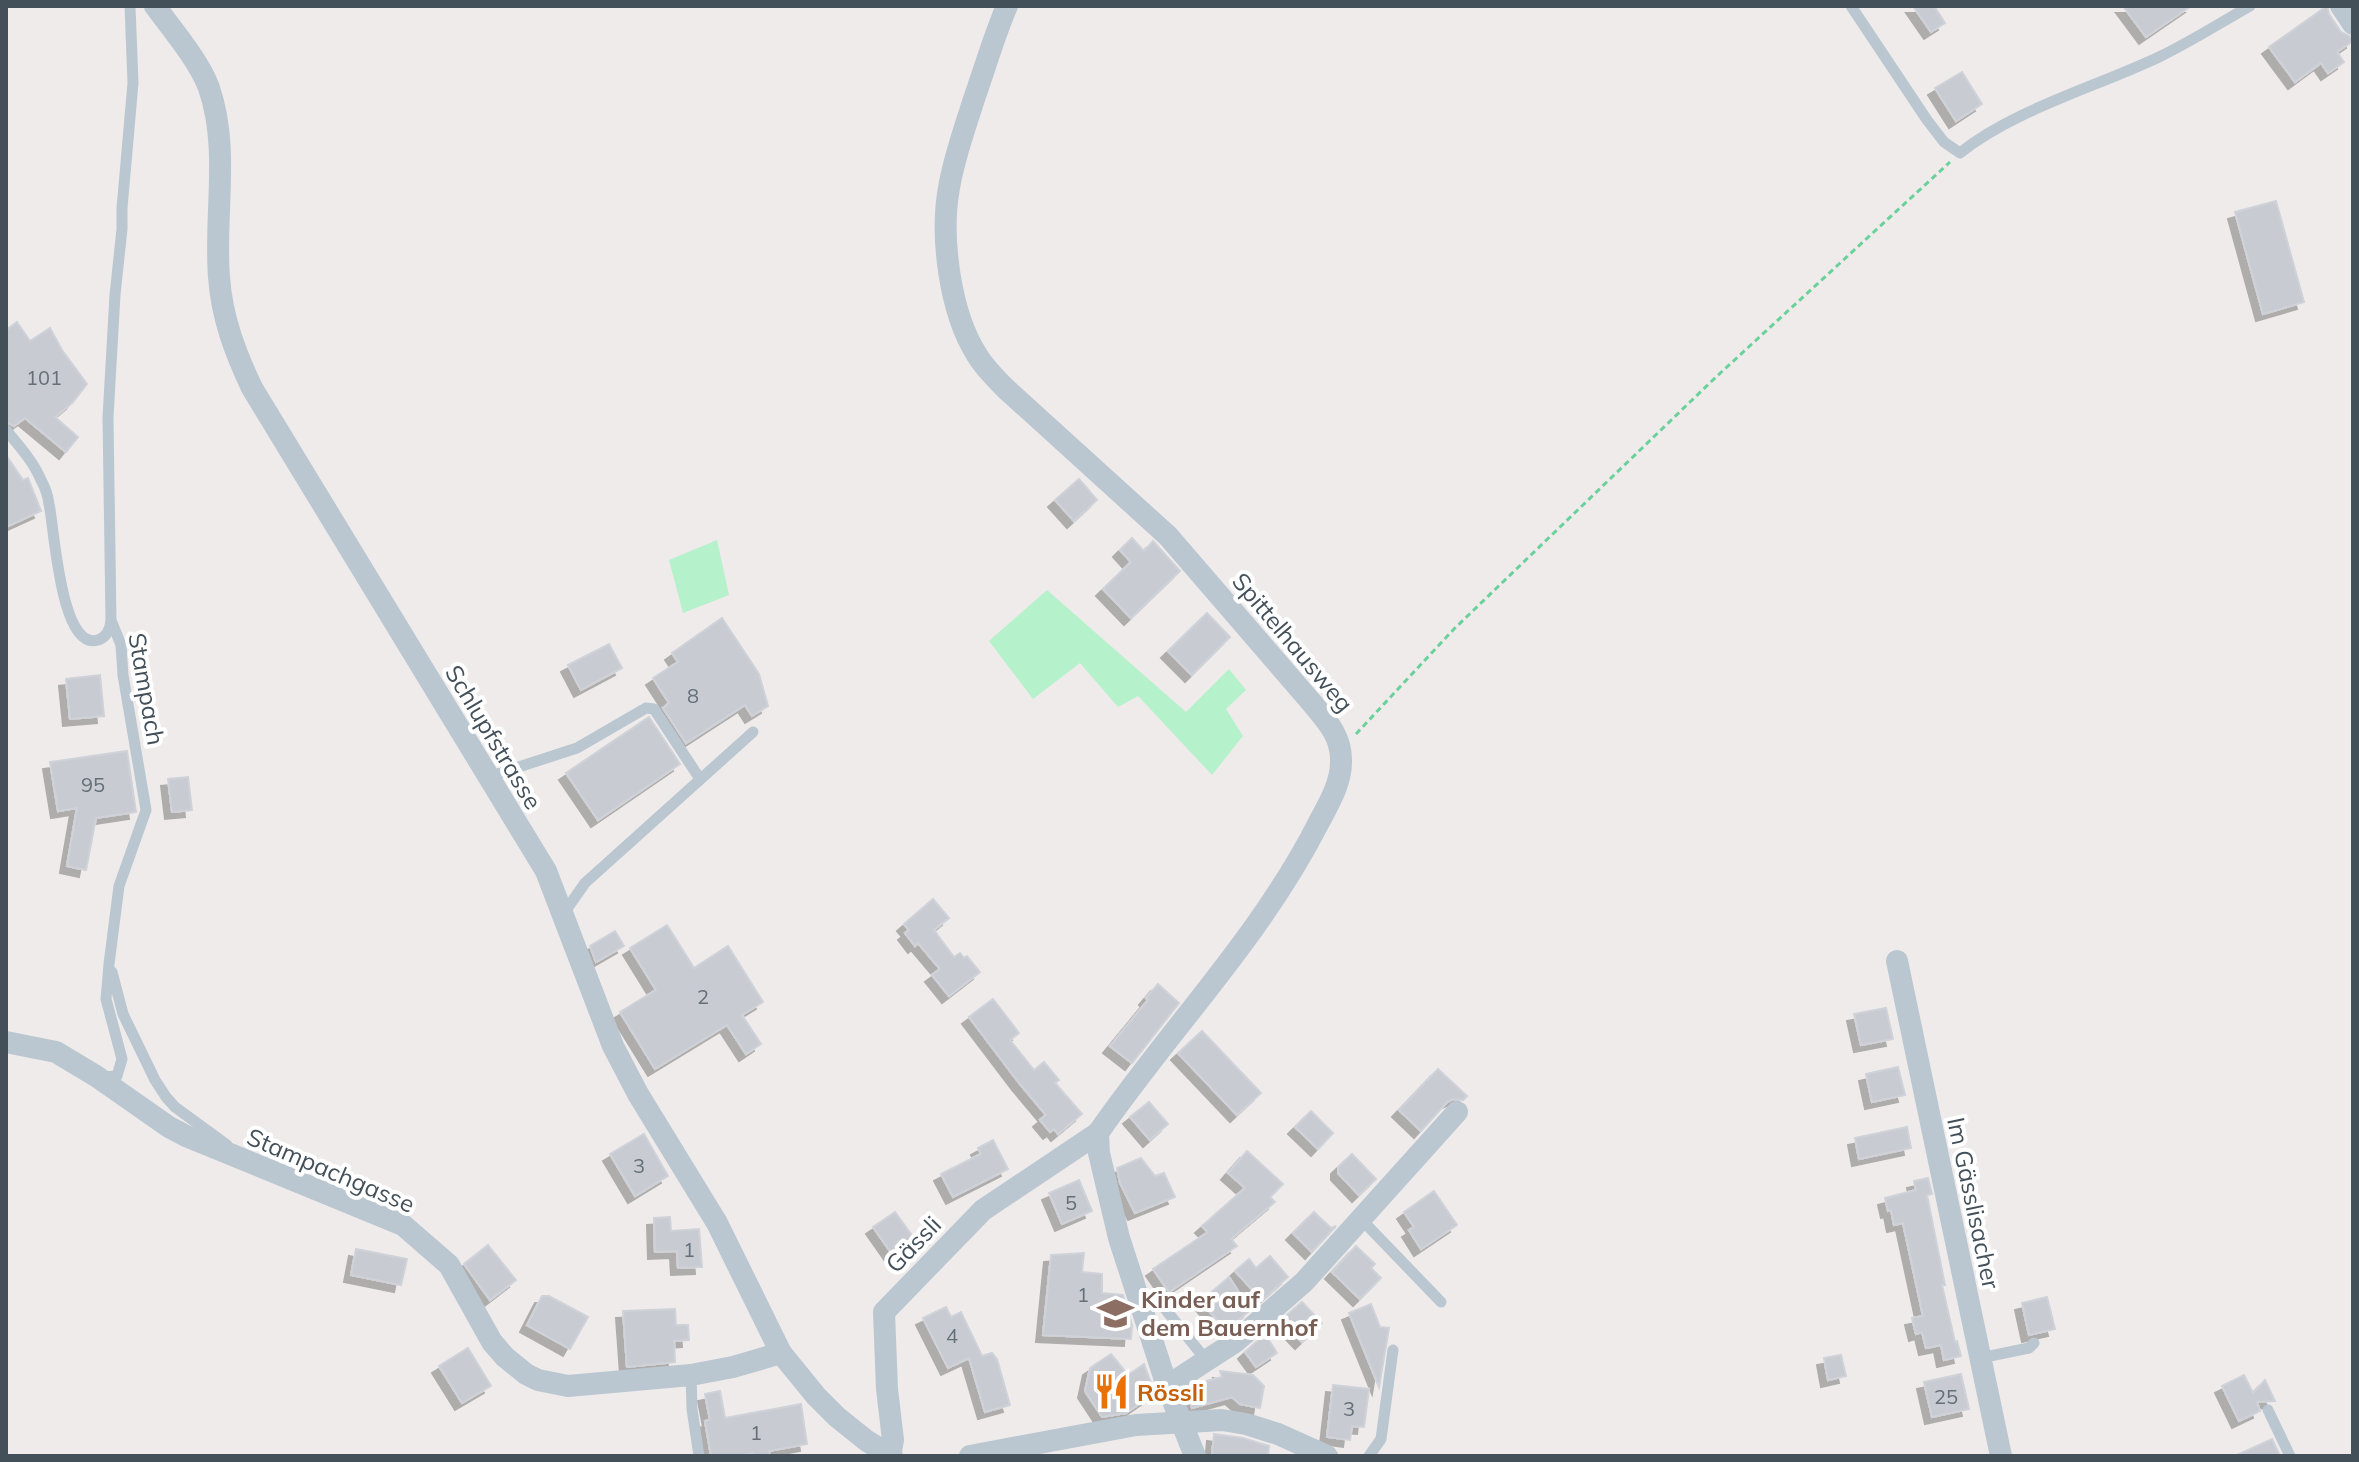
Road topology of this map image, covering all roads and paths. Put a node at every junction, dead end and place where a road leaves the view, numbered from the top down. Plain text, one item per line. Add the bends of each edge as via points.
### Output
1 (130, 6) edge
2 (155, 6) edge
3 (1007, 6) edge
4 (1851, 6) edge
5 (2250, 6) edge
6 (2341, 6) edge
7 (2353, 24) edge
8 (1960, 153) junction
9 (6, 430) edge
10 (111, 620) junction
11 (753, 732) dead end
12 (1340, 745) junction
13 (488, 777) junction
14 (700, 779) junction
15 (563, 914) junction
16 (1897, 961) dead end
17 (109, 964) junction
18 (6, 1042) edge
19 (96, 1076) junction
20 (1457, 1112) dead end
21 (1098, 1133) junction
22 (245, 1161) junction
23 (1361, 1219) junction
24 (1441, 1302) dead end
25 (1166, 1310) dead end
26 (2034, 1343) dead end
27 (1393, 1350) dead end
28 (781, 1353) junction
29 (1980, 1358) junction
30 (1206, 1360) junction
31 (691, 1375) junction
32 (1167, 1386) junction
33 (2268, 1410) dead end
34 (1182, 1423) junction
35 (699, 1456) edge
36 (891, 1456) edge
37 (970, 1456) edge
38 (1195, 1456) edge
39 (1327, 1456) edge
40 (1369, 1456) edge
41 (2001, 1456) edge
42 (2290, 1456) edge

1 - 10 lane, Stampach via 133,83 108,417
2 - 13 street, Schlupfstrasse via 208,85 217,118 219,276 234,349 252,388
3 - 12 street, Spittelhausweg via 948,191 948,264 968,338 1005,388 1168,536 1312,703
4 - 8 lane via 1927,120
5 - 8 lane via 2159,57 1988,134
6 - 7 street
8 - 12 path via 1716,377
9 - 10 lane via 42,481 62,592 77,629 82,636 99,640
10 - 17 lane, Stampach via 121,645 146,810 119,886
11 - 14 lane
12 - 21 street, Spittelhausweg via 1337,784 1300,858 1252,932
13 - 14 lane via 577,748 646,708 654,709
13 - 15 street, Schlupfstrasse via 546,871
14 - 15 lane via 585,883
15 - 28 street, Schlupfstrasse via 613,1046 717,1223
16 - 29 street, Im Gässlisacher
17 - 19 lane, Stampach via 106,999 122,1059 117,1076
17 - 22 lane, Stampach via 123,1014 166,1097
18 - 19 street, Stampachgasse via 56,1052
19 - 22 street, Stampachgasse via 169,1127
20 - 23 street
21 - 32 street via 1119,1238
21 - 36 street, Gässli via 983,1210 884,1312
22 - 31 street, Stampachgasse via 403,1225 449,1265 505,1357 538,1380 568,1386
23 - 24 lane
23 - 30 street via 1304,1282
25 - 30 lane
26 - 29 lane
27 - 40 lane via 1381,1439
28 - 31 street, Stampachgasse
28 - 36 street, Schlupfstrasse via 837,1417
29 - 41 street, Im Gässlisacher
30 - 32 street
31 - 35 lane
32 - 34 street
33 - 42 lane
34 - 37 street via 1096,1430
34 - 38 street
34 - 39 street via 1246,1424

